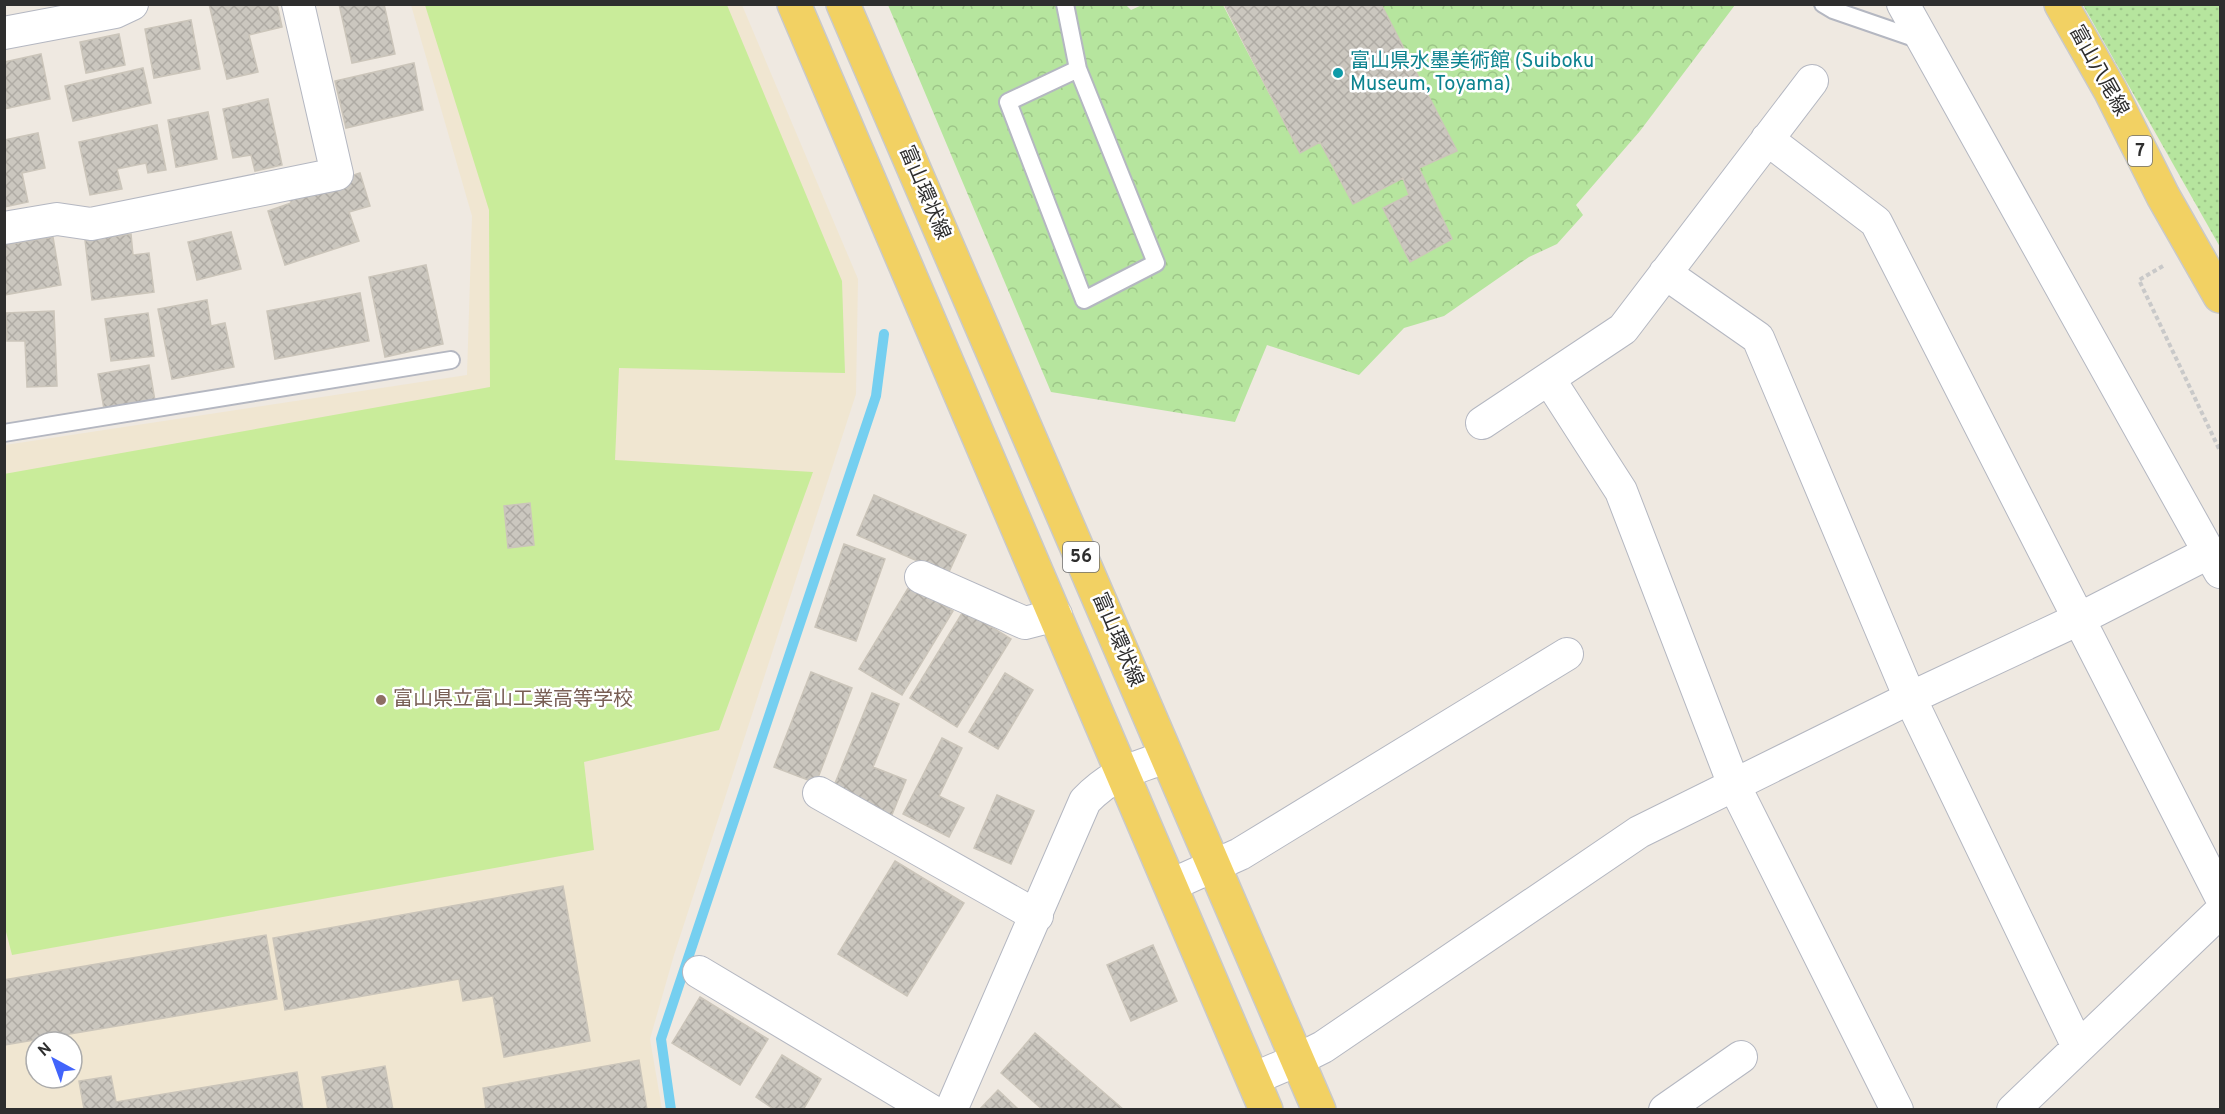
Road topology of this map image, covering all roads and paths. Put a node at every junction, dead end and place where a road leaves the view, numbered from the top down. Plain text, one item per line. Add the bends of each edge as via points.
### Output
1 (132, 4) edge
2 (298, 4) edge
3 (794, 4) edge
4 (843, 4) edge
5 (1065, 4) edge
6 (1823, 4) edge
7 (1903, 4) edge
8 (2061, 4) edge
9 (4, 33) edge
10 (1924, 41) junction
11 (1078, 69) junction
12 (1812, 81) dead end
13 (1767, 139) junction
14 (4, 228) edge
15 (2172, 261) dead end
16 (1665, 273) junction
17 (2220, 296) edge
18 (451, 360) dead end
19 (1549, 379) junction
20 (1482, 423) dead end
21 (4, 433) edge
22 (2220, 451) edge
23 (2215, 562) edge
24 (921, 577) dead end
25 (1056, 615) junction
26 (2080, 618) junction
27 (1567, 654) dead end
28 (1910, 698) junction
29 (1167, 757) junction
30 (1123, 771) junction
31 (1734, 785) junction
32 (819, 793) dead end
33 (1214, 865) junction
34 (1171, 885) junction
35 (2220, 895) edge
36 (2220, 912) edge
37 (1037, 916) junction
38 (699, 972) dead end
39 (2078, 1047) junction
40 (1741, 1057) dead end
41 (1298, 1060) junction
42 (1253, 1079) junction
43 (930, 1110) edge
44 (951, 1110) edge
45 (1266, 1110) edge
46 (1319, 1110) edge
47 (1665, 1110) edge
48 (1897, 1110) edge
49 (2013, 1110) edge

1 - 9 street via 115,12
2 - 14 street via 337,174 91,224 57,219
3 - 25 main road, 56
4 - 29 main road, 富山環状線 / 56
5 - 11 lane
6 - 10 lane
7 - 10 street
8 - 17 main road, 富山八尾線 / 7
10 - 23 street
11 - 11 lane via 1156,263 1084,300 1008,102
12 - 13 street
13 - 16 street
13 - 26 street via 1876,222
15 - 22 path via 2139,279
16 - 19 street via 1623,329
16 - 28 street via 1758,338
18 - 21 lane
19 - 20 street
19 - 31 street via 1621,490
23 - 26 street
24 - 25 street via 1025,623
25 - 30 main road, 56
26 - 28 street
26 - 35 street
27 - 33 street via 1240,854
28 - 31 street
28 - 39 street
29 - 30 street
29 - 33 main road, 富山環状線 / 56
30 - 34 main road, 56
30 - 37 street via 1085,801
31 - 41 street via 1639,832 1323,1047
31 - 48 street
32 - 37 street
33 - 34 street
33 - 41 main road, 富山環状線 / 56
34 - 42 main road, 56
36 - 39 street
37 - 44 street
38 - 43 street
39 - 49 street
40 - 47 street
41 - 42 street
41 - 46 main road, 富山環状線 / 56
42 - 45 main road, 56

